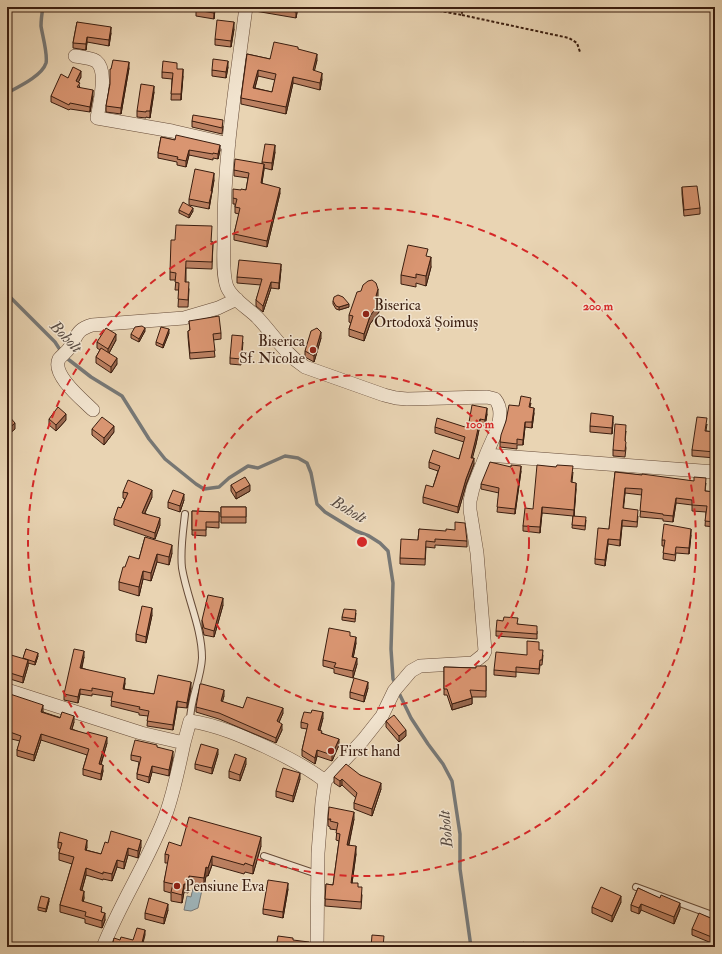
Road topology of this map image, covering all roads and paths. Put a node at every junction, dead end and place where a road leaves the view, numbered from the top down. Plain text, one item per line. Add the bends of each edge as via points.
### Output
1 (246, 7) edge
2 (419, 7) edge
3 (462, 7) edge
4 (462, 15) junction
5 (580, 52) dead end
6 (75, 56) dead end
7 (229, 144) junction
8 (237, 299) junction
9 (93, 410) dead end
10 (486, 455) junction
11 (715, 472) edge
12 (185, 514) dead end
13 (7, 690) edge
14 (190, 720) junction
15 (184, 743) junction
16 (325, 781) junction
17 (264, 856) dead end
18 (317, 874) junction
19 (636, 887) dead end
20 (715, 916) edge
21 (103, 947) edge
22 (317, 947) edge

1 - 7 street
2 - 4 path
3 - 4 path
4 - 5 path via 569,38 577,43
6 - 7 street via 96,61 102,70 97,118
7 - 8 street via 225,170 225,278 229,291
8 - 9 street via 218,308 184,318 86,326 77,333 70,348 63,355 58,370
8 - 10 street via 256,316 296,361 318,372 396,398 495,399 499,404 500,414
10 - 11 street
10 - 16 street via 470,501 477,553 483,655 472,663 420,666 410,671 394,691 382,716
12 - 14 lane via 182,568 196,621 202,658
13 - 15 street via 141,733
14 - 15 street
14 - 16 street via 222,728 250,740 312,770
15 - 21 street via 166,814
16 - 18 street
17 - 18 lane
18 - 22 street
19 - 20 lane

